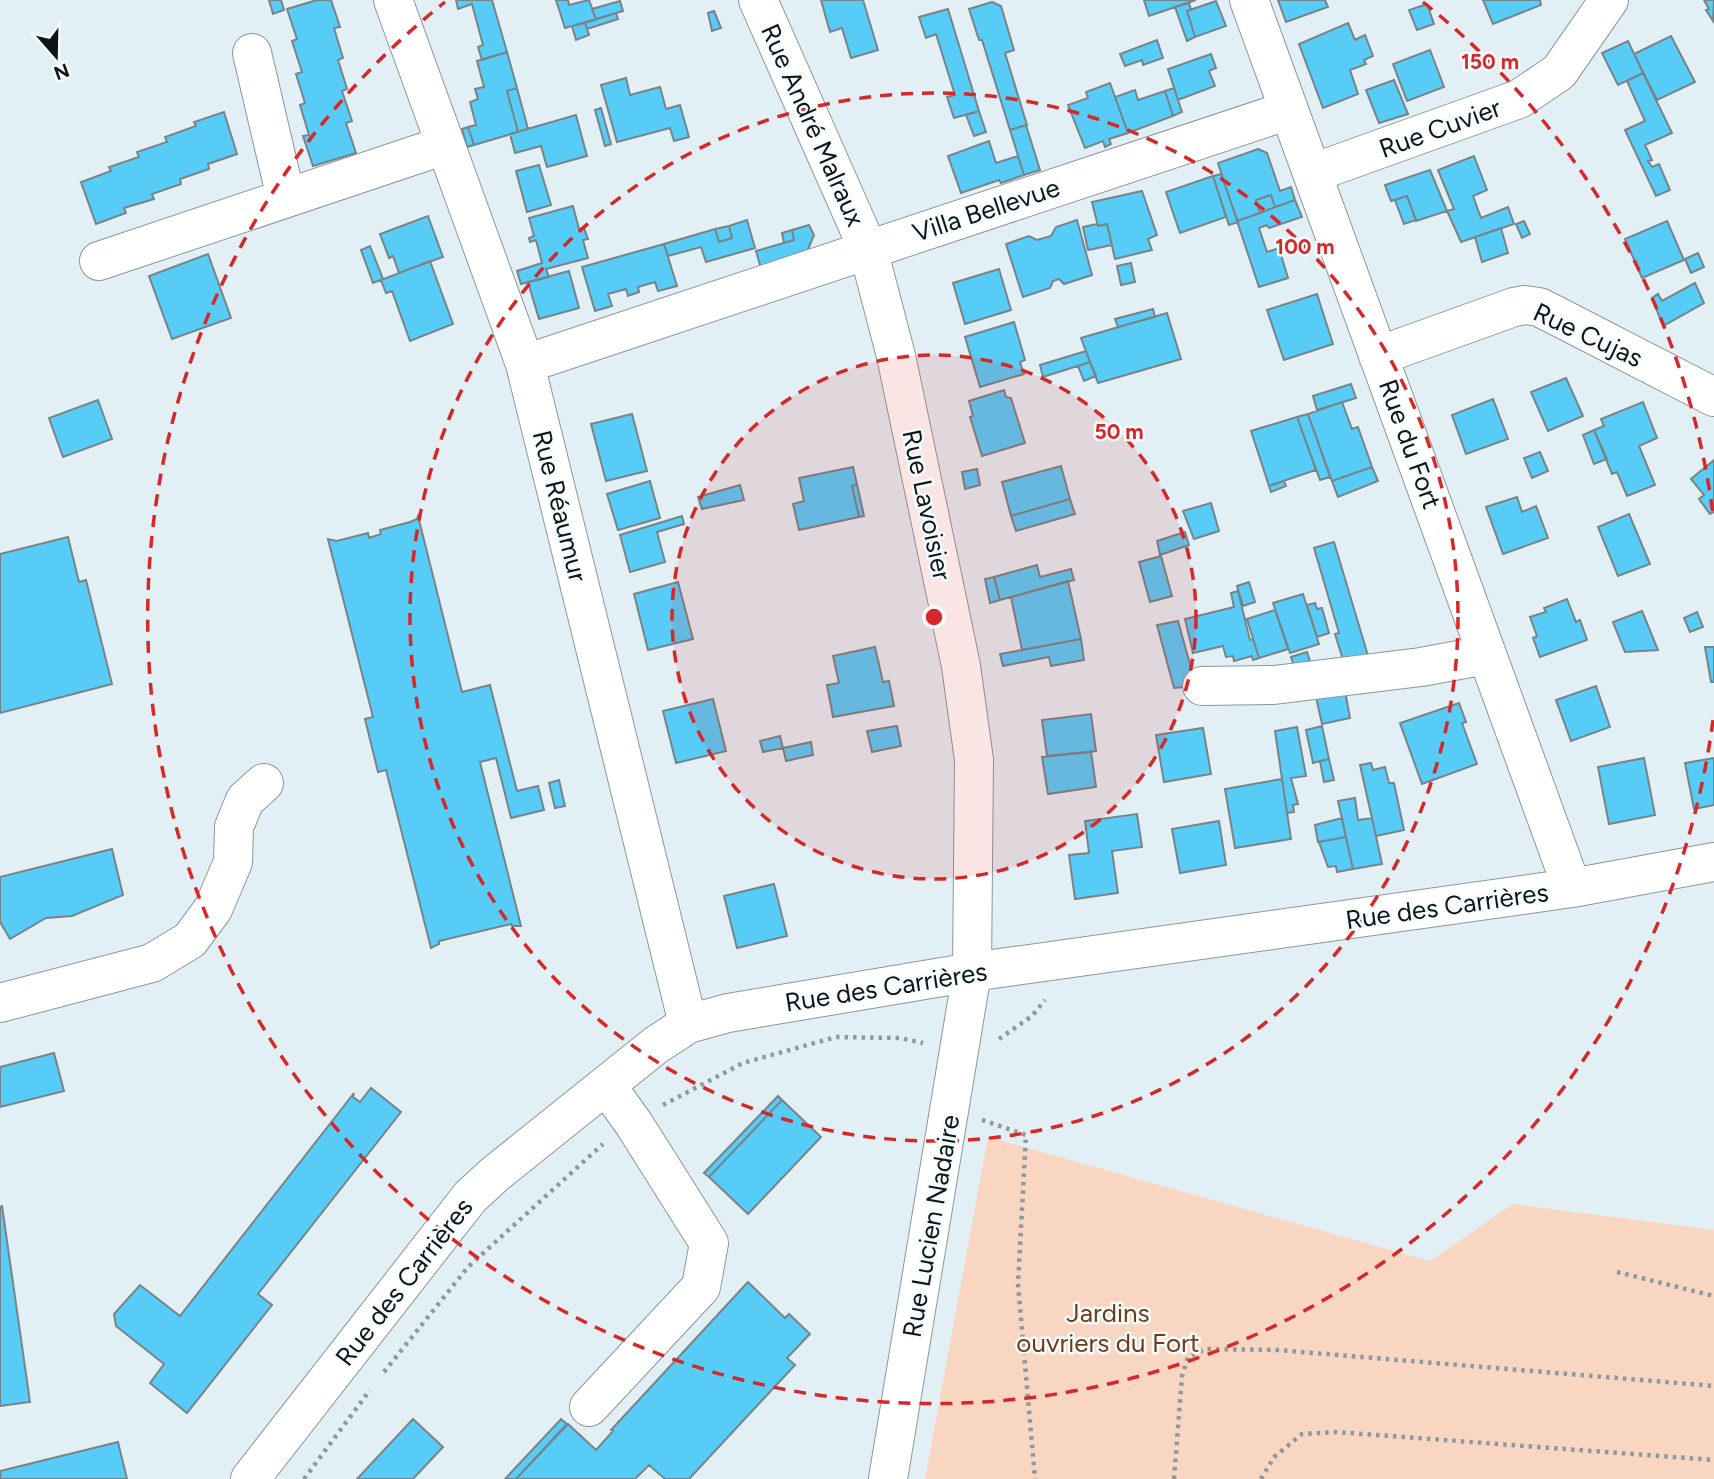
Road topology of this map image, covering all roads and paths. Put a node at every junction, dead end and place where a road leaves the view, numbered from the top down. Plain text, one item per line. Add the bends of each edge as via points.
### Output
1 (393, 0) edge
2 (758, 0) edge
3 (1249, 0) edge
4 (1609, 0) edge
5 (251, 53) dead end
6 (1289, 110) junction
7 (445, 145) junction
8 (1313, 173) junction
9 (286, 198) junction
10 (868, 249) junction
11 (99, 261) dead end
12 (1378, 356) junction
13 (525, 365) junction
14 (1714, 397) edge
15 (1486, 655) junction
16 (1202, 687) dead end
17 (264, 783) dead end
18 (1714, 862) edge
19 (1572, 888) junction
20 (972, 972) junction
21 (0, 1003) edge
22 (688, 1024) junction
23 (960, 1051) junction
24 (606, 1085) junction
25 (950, 1110) junction
26 (634, 1124) junction
27 (1617, 1272) dead end
28 (1714, 1296) edge
29 (382, 1375) dead end
30 (374, 1386) dead end
31 (1714, 1386) edge
32 (589, 1407) dead end
33 (1714, 1460) edge
34 (250, 1479) edge
35 (304, 1479) edge
36 (888, 1479) edge
37 (1035, 1479) edge
38 (1174, 1479) edge
39 (1261, 1479) edge

1 - 7 street, Rue Réaumur
2 - 10 street, Rue André Malraux
3 - 6 street, Rue du Fort
4 - 8 street, Rue Cuvier via 1559,72 1519,99
5 - 9 street
6 - 8 street, Rue du Fort
6 - 10 street, Villa Bellevue
7 - 9 street
7 - 13 street, Rue Réaumur
8 - 12 street, Rue du Fort
9 - 11 street
10 - 13 street, Villa Bellevue
10 - 20 street, Rue Lavoisier via 896,356 961,666 974,760
12 - 14 street, Rue Cujas via 1525,305 1539,307
12 - 15 street, Rue du Fort
13 - 22 street, Rue Réaumur
15 - 16 street via 1274,685
15 - 19 street, Rue du Fort
17 - 21 street via 245,800 234,827 233,862 212,909 190,940 152,963
18 - 19 street, Rue des Carrières
19 - 20 street, Rue des Carrières
20 - 22 street, Rue des Carrières via 728,1013
20 - 23 street, Rue Lucien Nadaire
22 - 24 street, Rue des Carrières
23 - 25 street, Rue Lucien Nadaire
23 - 26 path via 900,1038 836,1038 743,1063
24 - 26 street
24 - 34 street, Rue des Carrières via 470,1197
25 - 36 street, Rue Lucien Nadaire
25 - 37 path via 1026,1135 1018,1284
26 - 29 path via 603,1145 468,1267
26 - 32 street via 709,1243 701,1287
27 - 28 path
30 - 35 path
31 - 38 path via 1277,1350 1206,1349 1188,1357 1182,1376
33 - 39 path via 1336,1432 1302,1434 1275,1457

